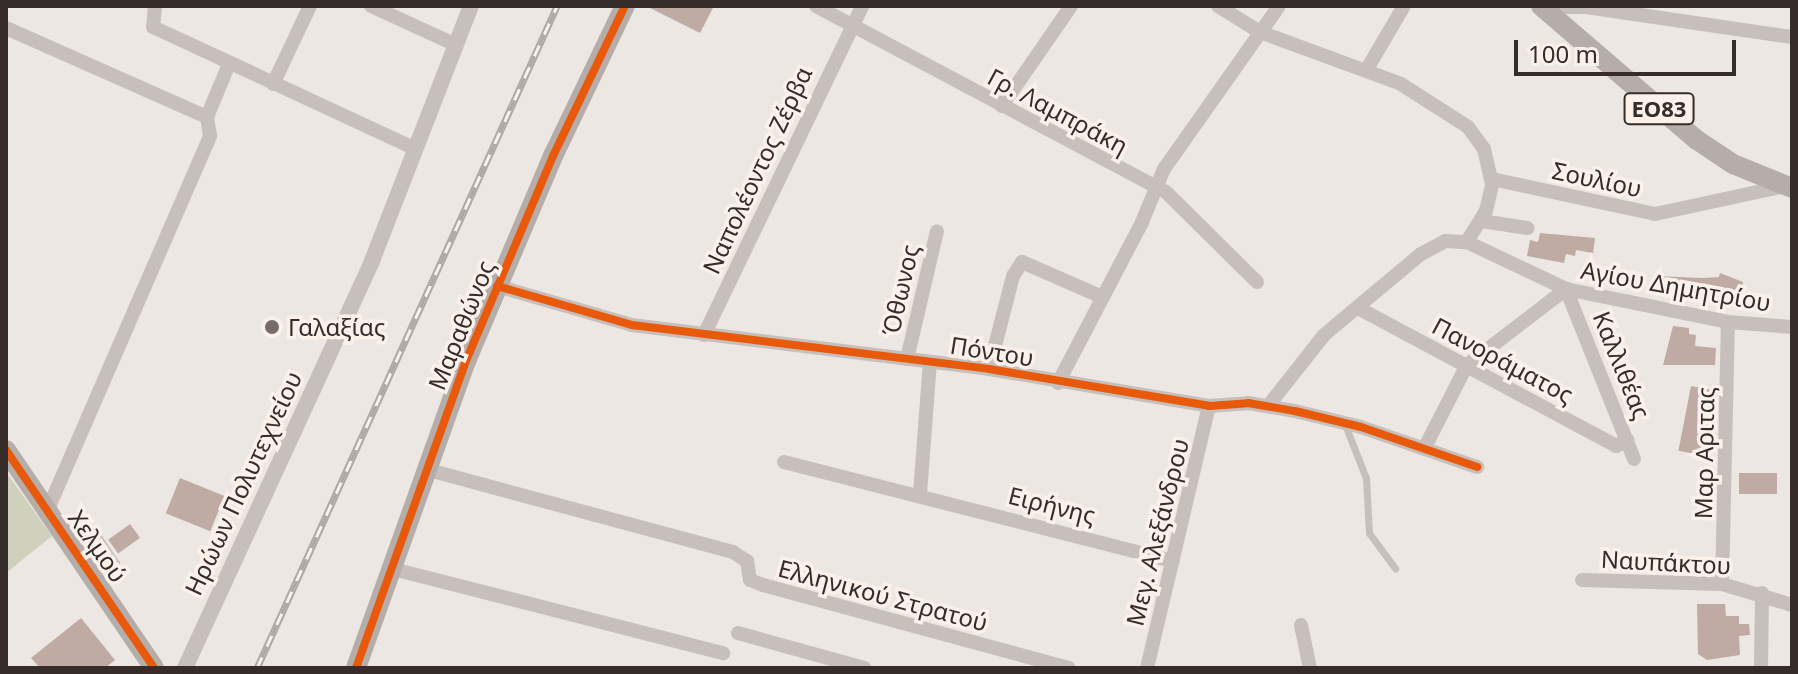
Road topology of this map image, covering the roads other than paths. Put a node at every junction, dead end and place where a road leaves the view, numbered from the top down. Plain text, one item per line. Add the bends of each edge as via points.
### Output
1 (155, 6) edge
2 (310, 6) edge
3 (371, 6) edge
4 (471, 6) edge
5 (625, 6) edge
6 (816, 6) edge
7 (862, 6) edge
8 (1071, 6) edge
9 (1218, 6) edge
10 (1279, 6) edge
11 (1404, 6) edge
12 (1545, 10) edge
13 (851, 25) junction
14 (6, 28) edge
15 (1260, 32) junction
16 (1792, 37) edge
17 (456, 45) junction
18 (229, 64) junction
19 (1367, 69) junction
20 (273, 84) junction
21 (1002, 106) junction
22 (207, 117) junction
23 (416, 149) junction
24 (1492, 179) junction
25 (1789, 187) edge
26 (1157, 188) junction
27 (1482, 221) junction
28 (1527, 228) dead end
29 (937, 231) dead end
30 (1467, 242) junction
31 (1257, 282) dead end
32 (497, 286) junction
33 (1566, 289) junction
34 (1100, 296) junction
35 (1358, 308) junction
36 (1728, 322) junction
37 (1792, 327) edge
38 (704, 335) junction
39 (907, 359) junction
40 (930, 362) junction
41 (1467, 365) junction
42 (989, 369) junction
43 (1058, 383) junction
44 (1209, 406) junction
45 (1268, 406) junction
46 (1344, 422) junction
47 (1628, 440) junction
48 (1425, 447) junction
49 (6, 450) edge
50 (1634, 459) dead end
51 (784, 462) dead end
52 (1477, 467) dead end
53 (425, 469) junction
54 (920, 494) junction
55 (48, 509) junction
56 (82, 536) dead end
57 (1173, 561) junction
58 (389, 568) junction
59 (1395, 568) dead end
60 (113, 579) dead end
61 (1582, 580) dead end
62 (1722, 584) junction
63 (1762, 593) junction
64 (1792, 605) edge
65 (1301, 625) dead end
66 (738, 633) dead end
67 (723, 653) dead end
68 (154, 668) edge
69 (185, 668) edge
70 (356, 668) edge
71 (864, 668) edge
72 (1069, 668) edge
73 (1147, 668) edge
74 (1310, 668) edge
75 (1761, 668) edge

1 - 18 street via 153,27
2 - 20 street
3 - 17 street
4 - 17 street, Ηρώων Πολυτεχνείου
5 - 32 main road, Μαραθώνος
6 - 13 street, Γρ. Λαμπράκη
7 - 13 street, Ναπολέοντος Ζέρβα
8 - 21 street
9 - 15 street
10 - 15 street
11 - 19 street
12 - 16 street via 1586,7
12 - 25 main road, ΕΟ83 via 1697,140 1733,164
13 - 21 street, Γρ. Λαμπράκη
13 - 38 street, Ναπολέοντος Ζέρβα
14 - 22 street
15 - 19 street
15 - 26 street via 1164,169
17 - 23 street, Ηρώων Πολυτεχνείου
18 - 20 street
18 - 22 street
19 - 24 street via 1468,127 1484,149
20 - 23 street
21 - 26 street, Γρ. Λαμπράκη
22 - 55 street via 210,136
23 - 69 street, Ηρώων Πολυτεχνείου via 372,261
24 - 25 street, Σουλίου via 1655,214
24 - 27 street
26 - 31 street, Γρ. Λαμπράκη
26 - 34 street
27 - 28 street
27 - 30 street
29 - 39 street, Όθωνος
30 - 33 street, Αγίου Δημητρίου
30 - 35 street via 1431,247
32 - 38 street, Πόντου via 632,325
32 - 53 main road, Μαραθώνος
33 - 36 street, Αγίου Δημητρίου
33 - 41 street
33 - 47 street, Καλλιθέας
34 - 42 street via 1022,262 1013,276
34 - 43 street
35 - 41 street, Πανοράματος
35 - 45 street via 1316,344
36 - 37 street, Αγίου Δημητρίου
36 - 62 street, Μαρ Αριτας
38 - 39 street, Πόντου
39 - 40 street, Πόντου
40 - 42 street, Πόντου
40 - 54 street
41 - 47 street, Πανοράματος via 1616,446
41 - 48 street
42 - 43 street, Πόντου
43 - 44 street, Πόντου
44 - 45 street, Πόντου
44 - 57 street, Μεγ. Αλεξάνδρου
45 - 46 street, Πόντου
46 - 48 street, Πόντου
46 - 59 lane via 1366,478 1369,533
47 - 50 street, Καλλιθέας
48 - 52 street, Πόντου
49 - 55 main road, Χελμού
51 - 54 street, Ειρήνης
53 - 58 main road, Μαραθώνος
53 - 72 street, Ελληνικού Στρατού via 733,552 747,561 750,580 763,585 801,591
54 - 57 street, Ειρήνης
55 - 68 main road, Χελμού
56 - 60 lane via 99,538 116,563
57 - 73 street, Μεγ. Αλεξάνδρου
58 - 67 street
58 - 70 main road, Μαραθώνος
61 - 62 street, Ναυπάκτου
62 - 63 street, Ναυπάκτου
63 - 64 street, Ναυπάκτου
63 - 75 street
65 - 74 street
66 - 71 street

